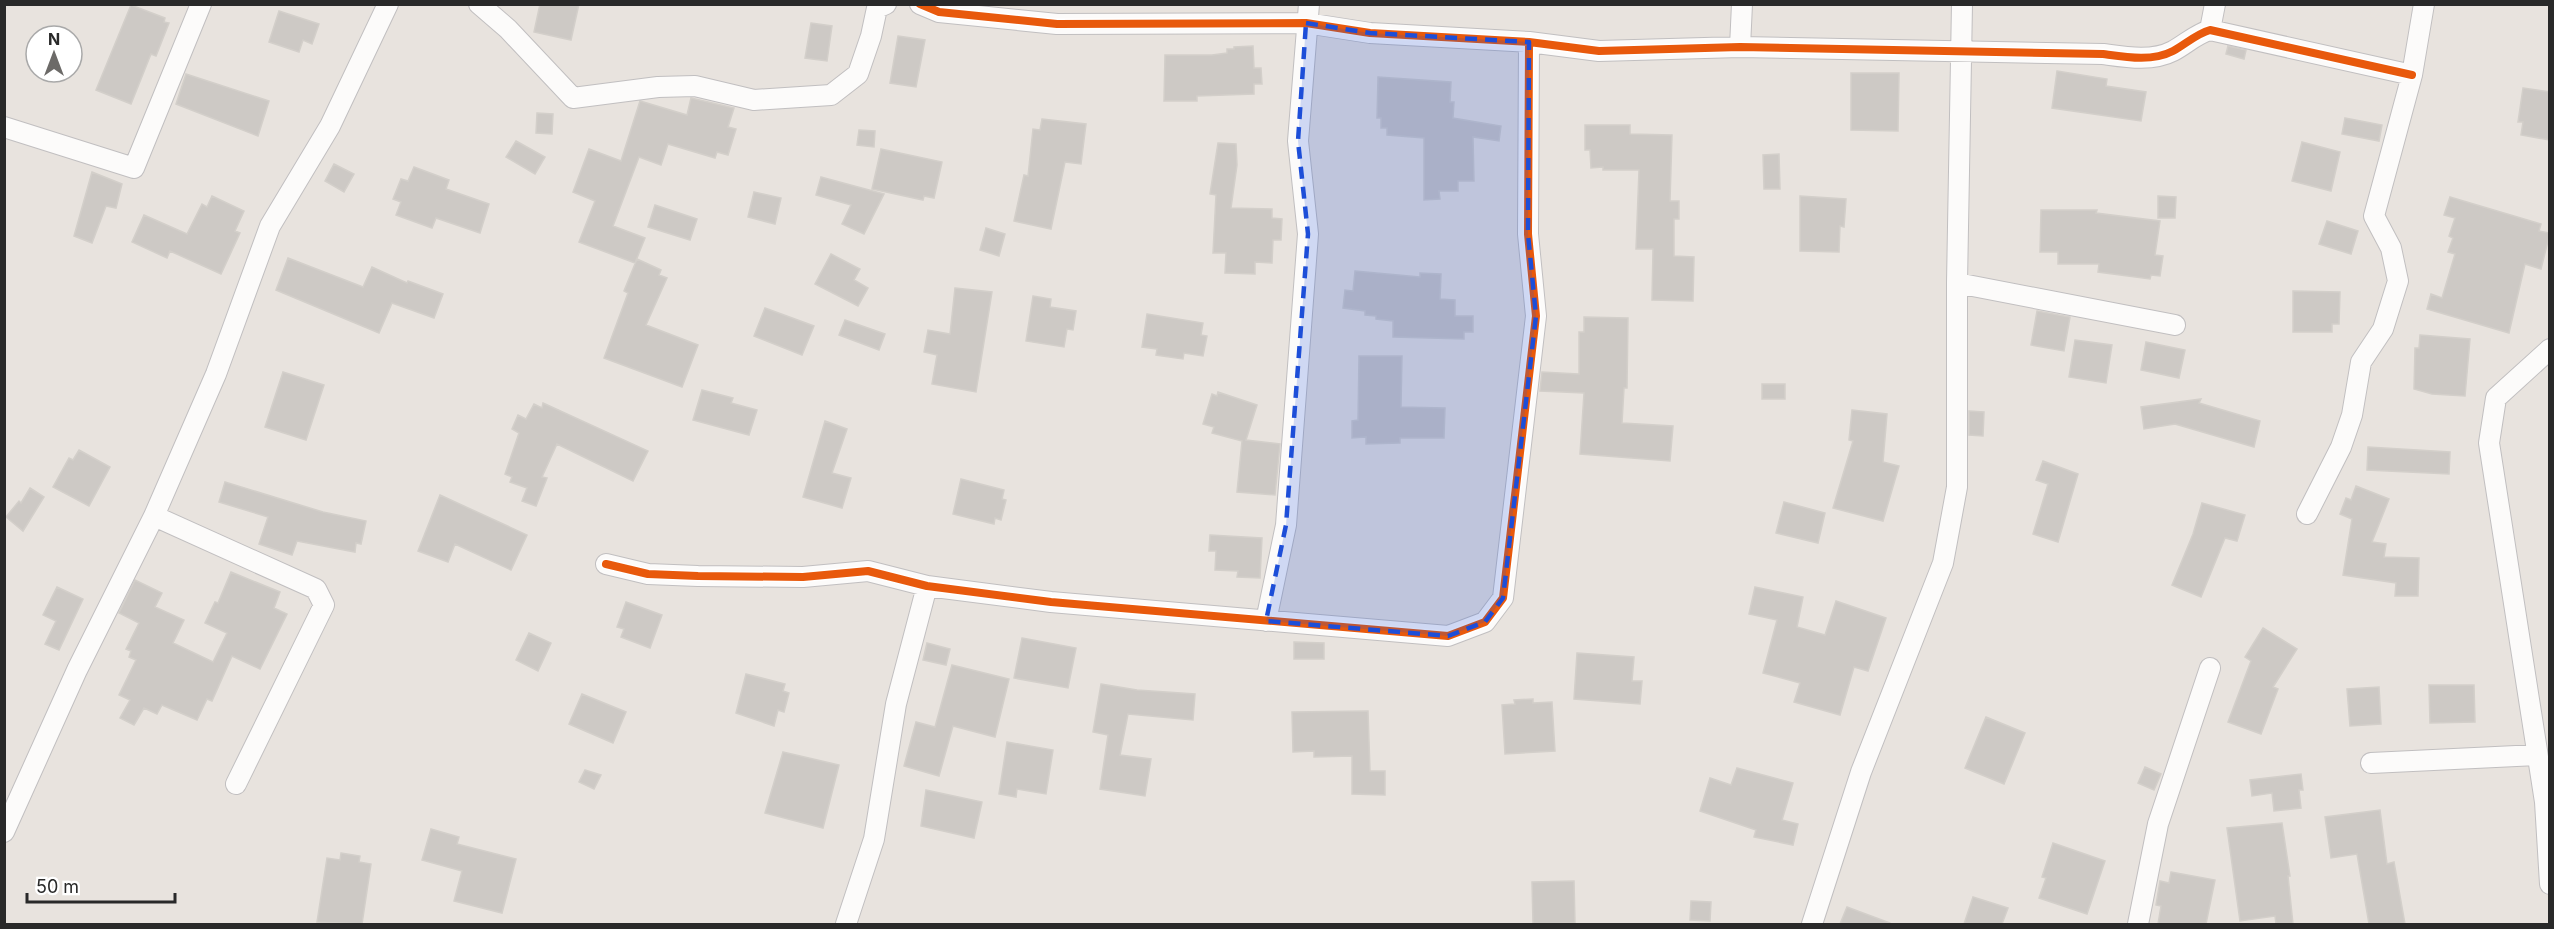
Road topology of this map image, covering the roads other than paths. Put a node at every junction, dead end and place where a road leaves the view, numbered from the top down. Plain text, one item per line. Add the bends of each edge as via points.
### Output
1 (201, 4) edge
2 (388, 4) edge
3 (479, 4) edge
4 (886, 4) edge
5 (920, 4) edge
6 (1742, 4) edge
7 (1962, 4) edge
8 (2215, 4) edge
9 (2424, 4) edge
10 (1308, 14) edge
11 (2210, 30) junction
12 (1529, 42) junction
13 (1740, 48) junction
14 (1962, 52) junction
15 (2412, 75) junction
16 (4, 127) edge
17 (1957, 283) junction
18 (2175, 325) dead end
19 (2550, 349) edge
20 (2307, 514) dead end
21 (154, 516) junction
22 (606, 564) dead end
23 (927, 586) junction
24 (1266, 621) junction
25 (2210, 668) dead end
26 (2537, 755) junction
27 (2371, 763) dead end
28 (236, 784) dead end
29 (7, 823) edge
30 (2550, 884) edge
31 (846, 924) edge
32 (1812, 924) edge
33 (2138, 924) edge

1 - 16 street via 134,168
2 - 21 street via 330,126 270,226 216,374
3 - 4 street via 573,98 694,86 754,100 831,95 858,74 877,8
5 - 10 street via 939,12 1057,24
6 - 13 street
7 - 14 street
8 - 11 street
9 - 15 street
10 - 12 street via 1370,33
10 - 24 street via 1298,141 1308,234 1286,525
11 - 14 street via 2171,52 2141,58
11 - 15 street
12 - 13 street via 1599,51
12 - 24 street via 1528,234 1536,316 1503,598 1485,622 1448,636
13 - 14 street
14 - 17 street
15 - 20 street via 2374,216 2391,248 2398,281 2383,328 2361,362 2352,415 2341,447
17 - 18 street
17 - 32 street via 1957,487 1943,563 1861,772
19 - 26 street via 2496,398 2489,443
21 - 28 street via 316,589 324,605
21 - 29 street
22 - 23 street via 648,574 698,576 803,578 868,571
23 - 24 street via 1051,602
23 - 31 street via 896,704 874,839
25 - 33 street via 2158,824
26 - 27 street
26 - 30 street via 2545,802

